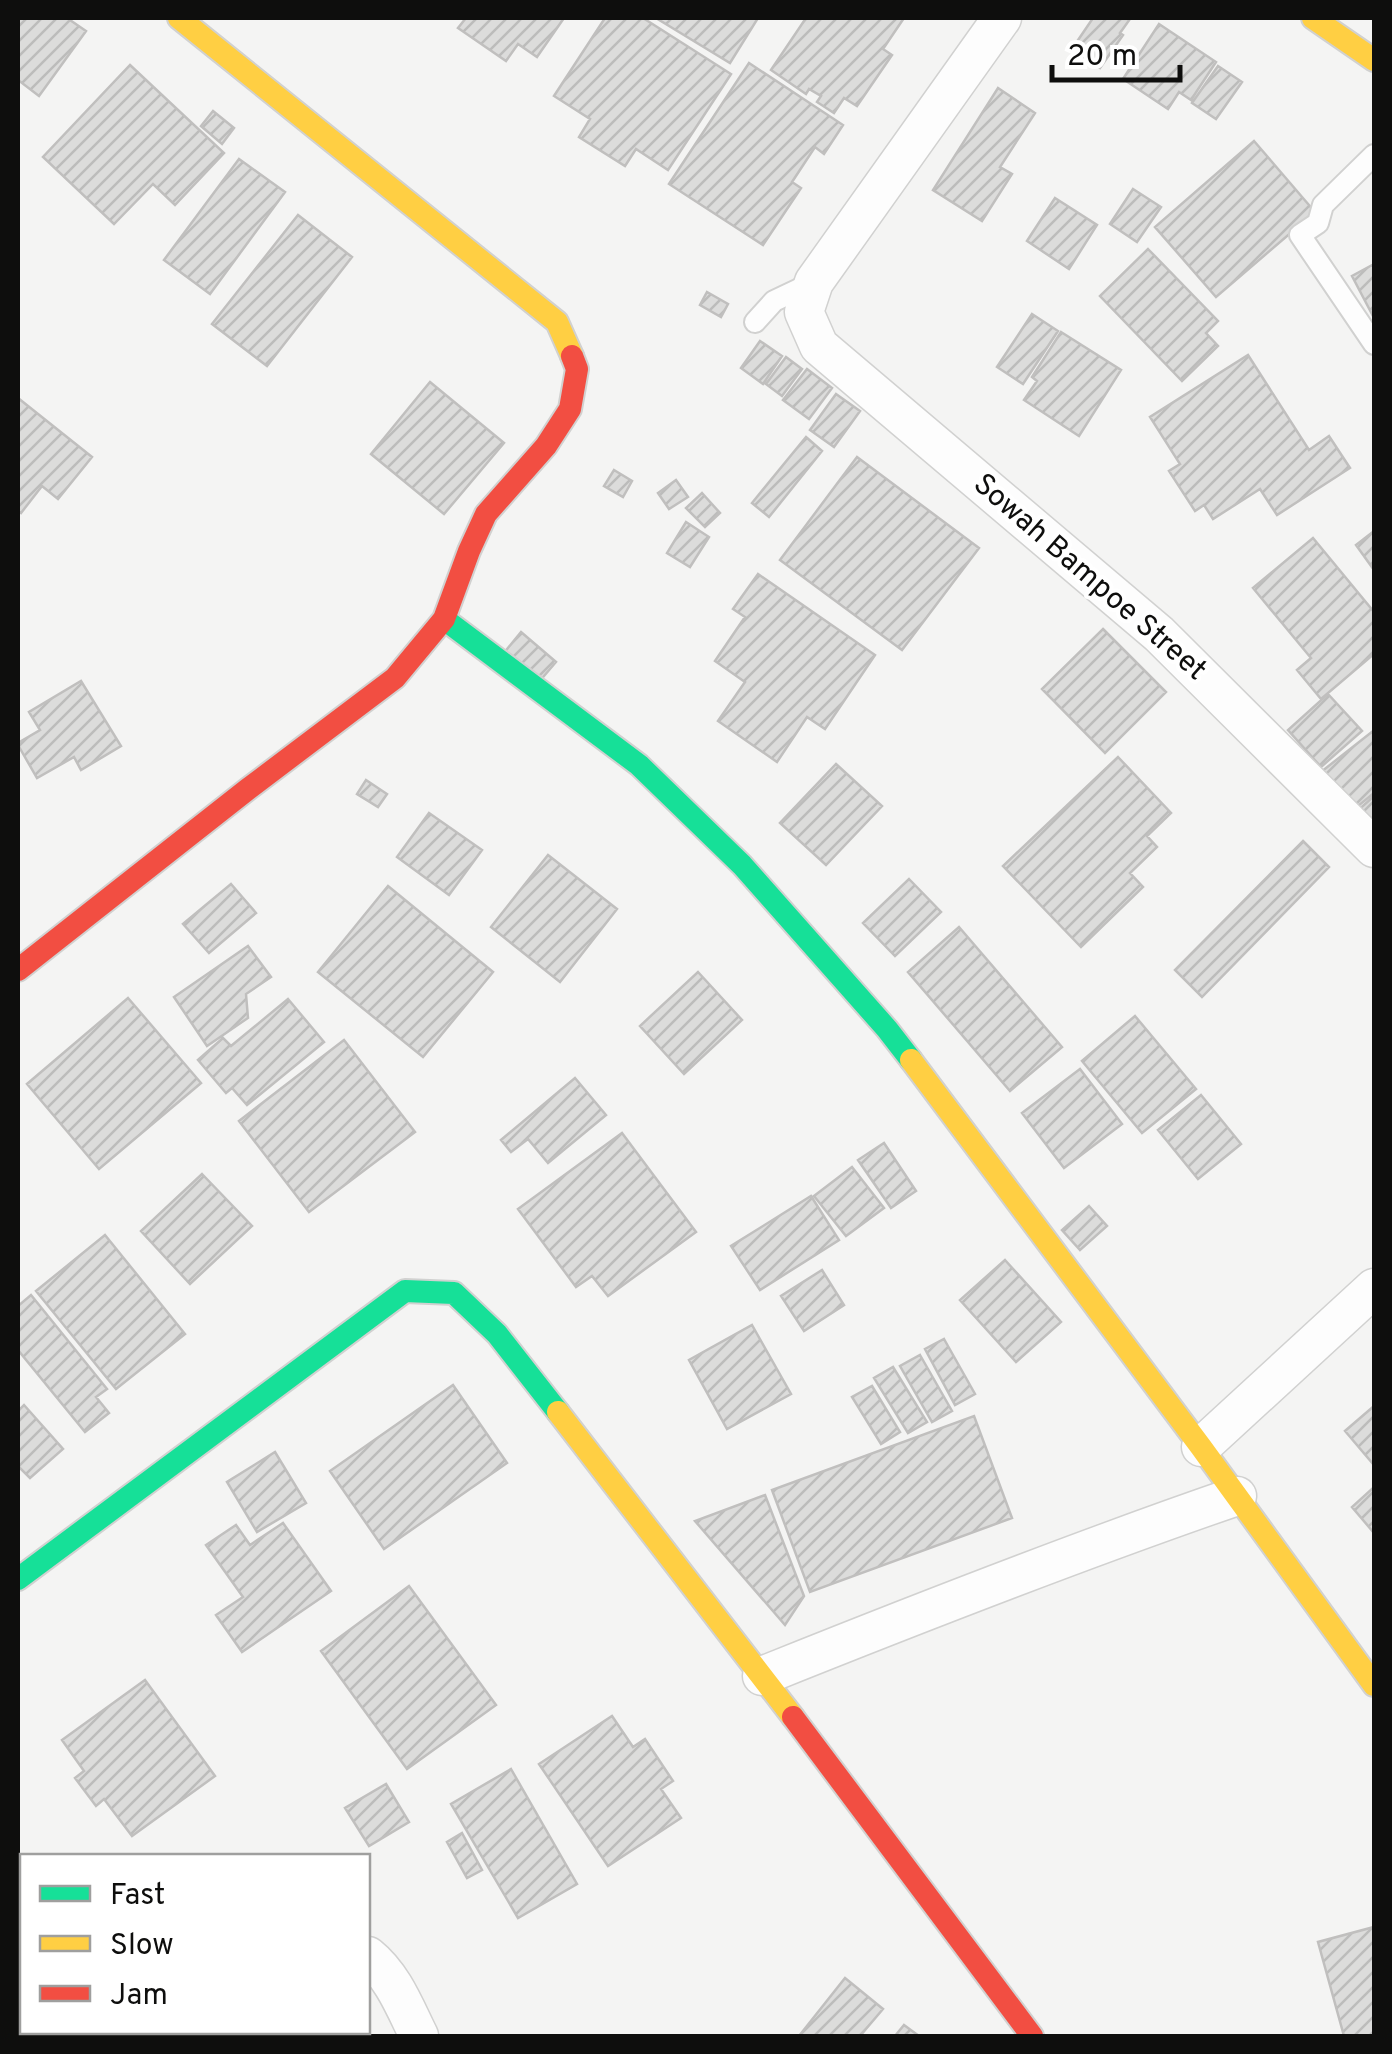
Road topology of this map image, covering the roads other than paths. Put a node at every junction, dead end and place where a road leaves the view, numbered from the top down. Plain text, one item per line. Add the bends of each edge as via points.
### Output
1 (179, 18) edge
2 (1002, 18) edge
3 (1313, 18) edge
4 (1374, 60) edge
5 (1374, 156) edge
6 (809, 297) junction
7 (755, 322) dead end
8 (1374, 344) edge
9 (444, 619) junction
10 (1374, 848) edge
11 (18, 970) edge
12 (1374, 1288) edge
13 (1202, 1447) junction
14 (1237, 1496) junction
15 (18, 1579) edge
16 (762, 1676) junction
17 (1374, 1686) edge
18 (370, 1958) edge
19 (420, 2036) edge
20 (1032, 2036) edge

1 - 9 street via 557,322 578,369 570,409 486,514
2 - 6 street
3 - 4 street
5 - 8 lane via 1300,235
6 - 7 lane via 774,301
6 - 10 street, Sowah Bampoe Street via 819,346 1159,634
9 - 11 street via 395,678
9 - 13 street via 639,765 742,866 887,1029
12 - 13 street
13 - 14 street
14 - 16 street
14 - 17 street
15 - 16 street via 405,1292 454,1293 497,1334
16 - 20 street
18 - 19 street via 396,1988

